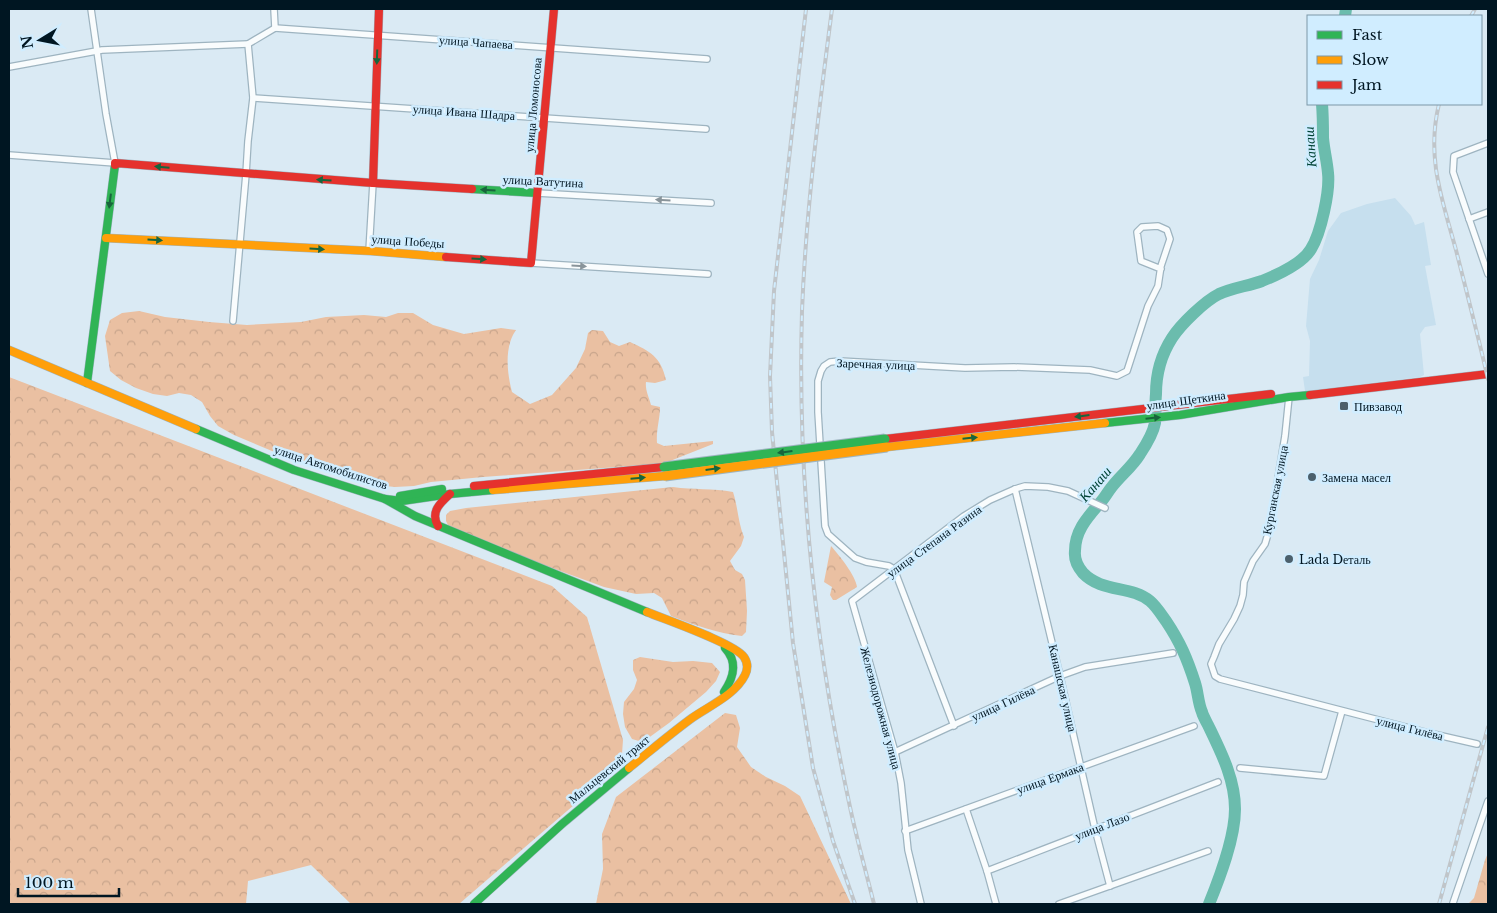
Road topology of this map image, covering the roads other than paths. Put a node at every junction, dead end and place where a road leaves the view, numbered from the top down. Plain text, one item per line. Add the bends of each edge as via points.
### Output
1 (91, 9) edge
2 (274, 9) edge
3 (379, 9) edge
4 (554, 9) edge
5 (275, 28) junction
6 (378, 35) junction
7 (248, 44) junction
8 (551, 48) junction
9 (97, 51) junction
10 (707, 59) dead end
11 (9, 67) edge
12 (253, 98) junction
13 (375, 106) junction
14 (545, 118) junction
15 (706, 129) dead end
16 (1488, 144) edge
17 (9, 155) edge
18 (114, 164) junction
19 (246, 174) junction
20 (372, 183) junction
21 (537, 193) junction
22 (711, 203) dead end
23 (1488, 212) edge
24 (1469, 219) junction
25 (106, 238) junction
26 (240, 245) junction
27 (369, 251) junction
28 (531, 263) junction
29 (1161, 268) junction
30 (708, 274) dead end
31 (1488, 274) edge
32 (233, 321) dead end
33 (9, 350) edge
34 (1488, 374) edge
35 (87, 383) junction
36 (1290, 397) junction
37 (886, 443) junction
38 (664, 471) junction
39 (1014, 489) junction
40 (450, 494) junction
41 (385, 499) junction
42 (1105, 508) dead end
43 (439, 526) junction
44 (894, 569) junction
45 (852, 601) joint
46 (713, 639) junction
47 (1173, 653) dead end
48 (742, 655) junction
49 (733, 660) junction
50 (1060, 676) junction
51 (1227, 681) joint
52 (733, 684) junction
53 (1342, 711) junction
54 (954, 726) junction
55 (1194, 726) dead end
56 (1477, 744) dead end
57 (895, 752) junction
58 (1081, 767) junction
59 (1240, 768) dead end
60 (1218, 782) dead end
61 (1488, 801) edge
62 (966, 809) junction
63 (1095, 829) junction
64 (905, 831) junction
65 (1208, 851) dead end
66 (987, 871) junction
67 (1110, 886) junction
68 (1452, 903) dead end
69 (474, 904) edge
70 (921, 904) edge
71 (996, 904) edge
72 (1059, 904) edge

1 - 9 street
2 - 5 street
3 - 6 main road
4 - 8 main road, улица Ломоносова
5 - 6 street, улица Чапаева
5 - 7 street
6 - 8 street, улица Чапаева
6 -> 13 main road
7 - 9 street
7 - 12 street
8 - 10 street, улица Чапаева
8 - 14 main road, улица Ломоносова
9 - 11 street
9 - 18 street
12 - 13 street, улица Ивана Шадра
12 - 19 street
13 - 14 street, улица Ивана Шадра
13 - 20 main road
14 - 15 street, улица Ивана Шадра
14 - 21 main road, улица Ломоносова
16 - 24 street via 1454,156 1453,172
17 - 18 street
19 -> 18 main road, улица Ватутина
18 -> 25 main road
20 -> 19 main road, улица Ватутина
19 - 26 street
21 -> 20 main road, улица Ватутина
20 - 27 street
22 -> 21 street, улица Ватутина
21 - 28 main road, улица Ломоносова
23 - 24 street
24 - 31 street
25 -> 26 main road, улица Победы
25 - 35 main road
26 -> 27 main road, улица Победы
26 - 32 street
27 -> 28 main road, улица Победы
28 -> 30 street, улица Победы
29 - 29 street via 1170,239 1167,230 1158,226 1142,226 1137,232 1141,261
29 - 44 street, Заречная улица via 1158,286 1148,306 1127,372 1117,376 1090,370 840,361 824,366 818,381 824,526 828,534 856,558
33 - 35 main road, улица Автомобилистов
34 - 36 main road, улица Щеткина
35 - 41 main road, улица Автомобилистов via 294,470
37 -> 36 main road, улица Щеткина via 1180,415
36 -> 37 main road via 1285,393 1181,404
36 - 51 street, Курганская улица via 1270,527 1244,582 1240,606 1211,664 1215,676
37 - 38 main road, bridge
40 -> 38 main road, улица Автомобилистов
38 - 41 main road via 448,488
39 - 42 street, улица Степана Разина via 1025,486 1068,491
39 - 44 street, улица Степана Разина via 964,516
39 - 50 street, Канашская улица
40 - 41 main road, улица Автомобилистов via 402,501
40 - 43 main road via 435,511 434,520
41 - 43 main road
43 - 46 main road
44 - 45 street, улица Степана Разина
44 - 54 street
45 - 57 street, Железнодорожная улица
46 - 48 main road
46 - 49 main road via 727,649
47 - 50 street, улица Гилёва via 1085,667
48 - 49 main road
48 - 52 main road via 748,669 744,679
49 - 52 main road
50 - 54 street, улица Гилёва
50 - 58 street, Канашская улица
51 - 53 street, улица Гилёва
52 - 69 main road, Мальцевский тракт via 715,704 697,714 616,778
53 - 56 street, улица Гилёва
53 - 59 street via 1324,776
54 - 57 street, улица Гилёва
55 - 58 street, улица Ермака
57 - 64 street, Железнодорожная улица
58 - 62 street, улица Ермака
58 - 63 street, Канашская улица
60 - 63 street, улица Лазо
61 - 68 street
62 - 64 street, улица Ермака
62 - 66 street
63 - 66 street, улица Лазо
63 - 67 street, Канашская улица
64 - 70 street, Железнодорожная улица
65 - 67 street
66 - 71 street
67 - 72 street

